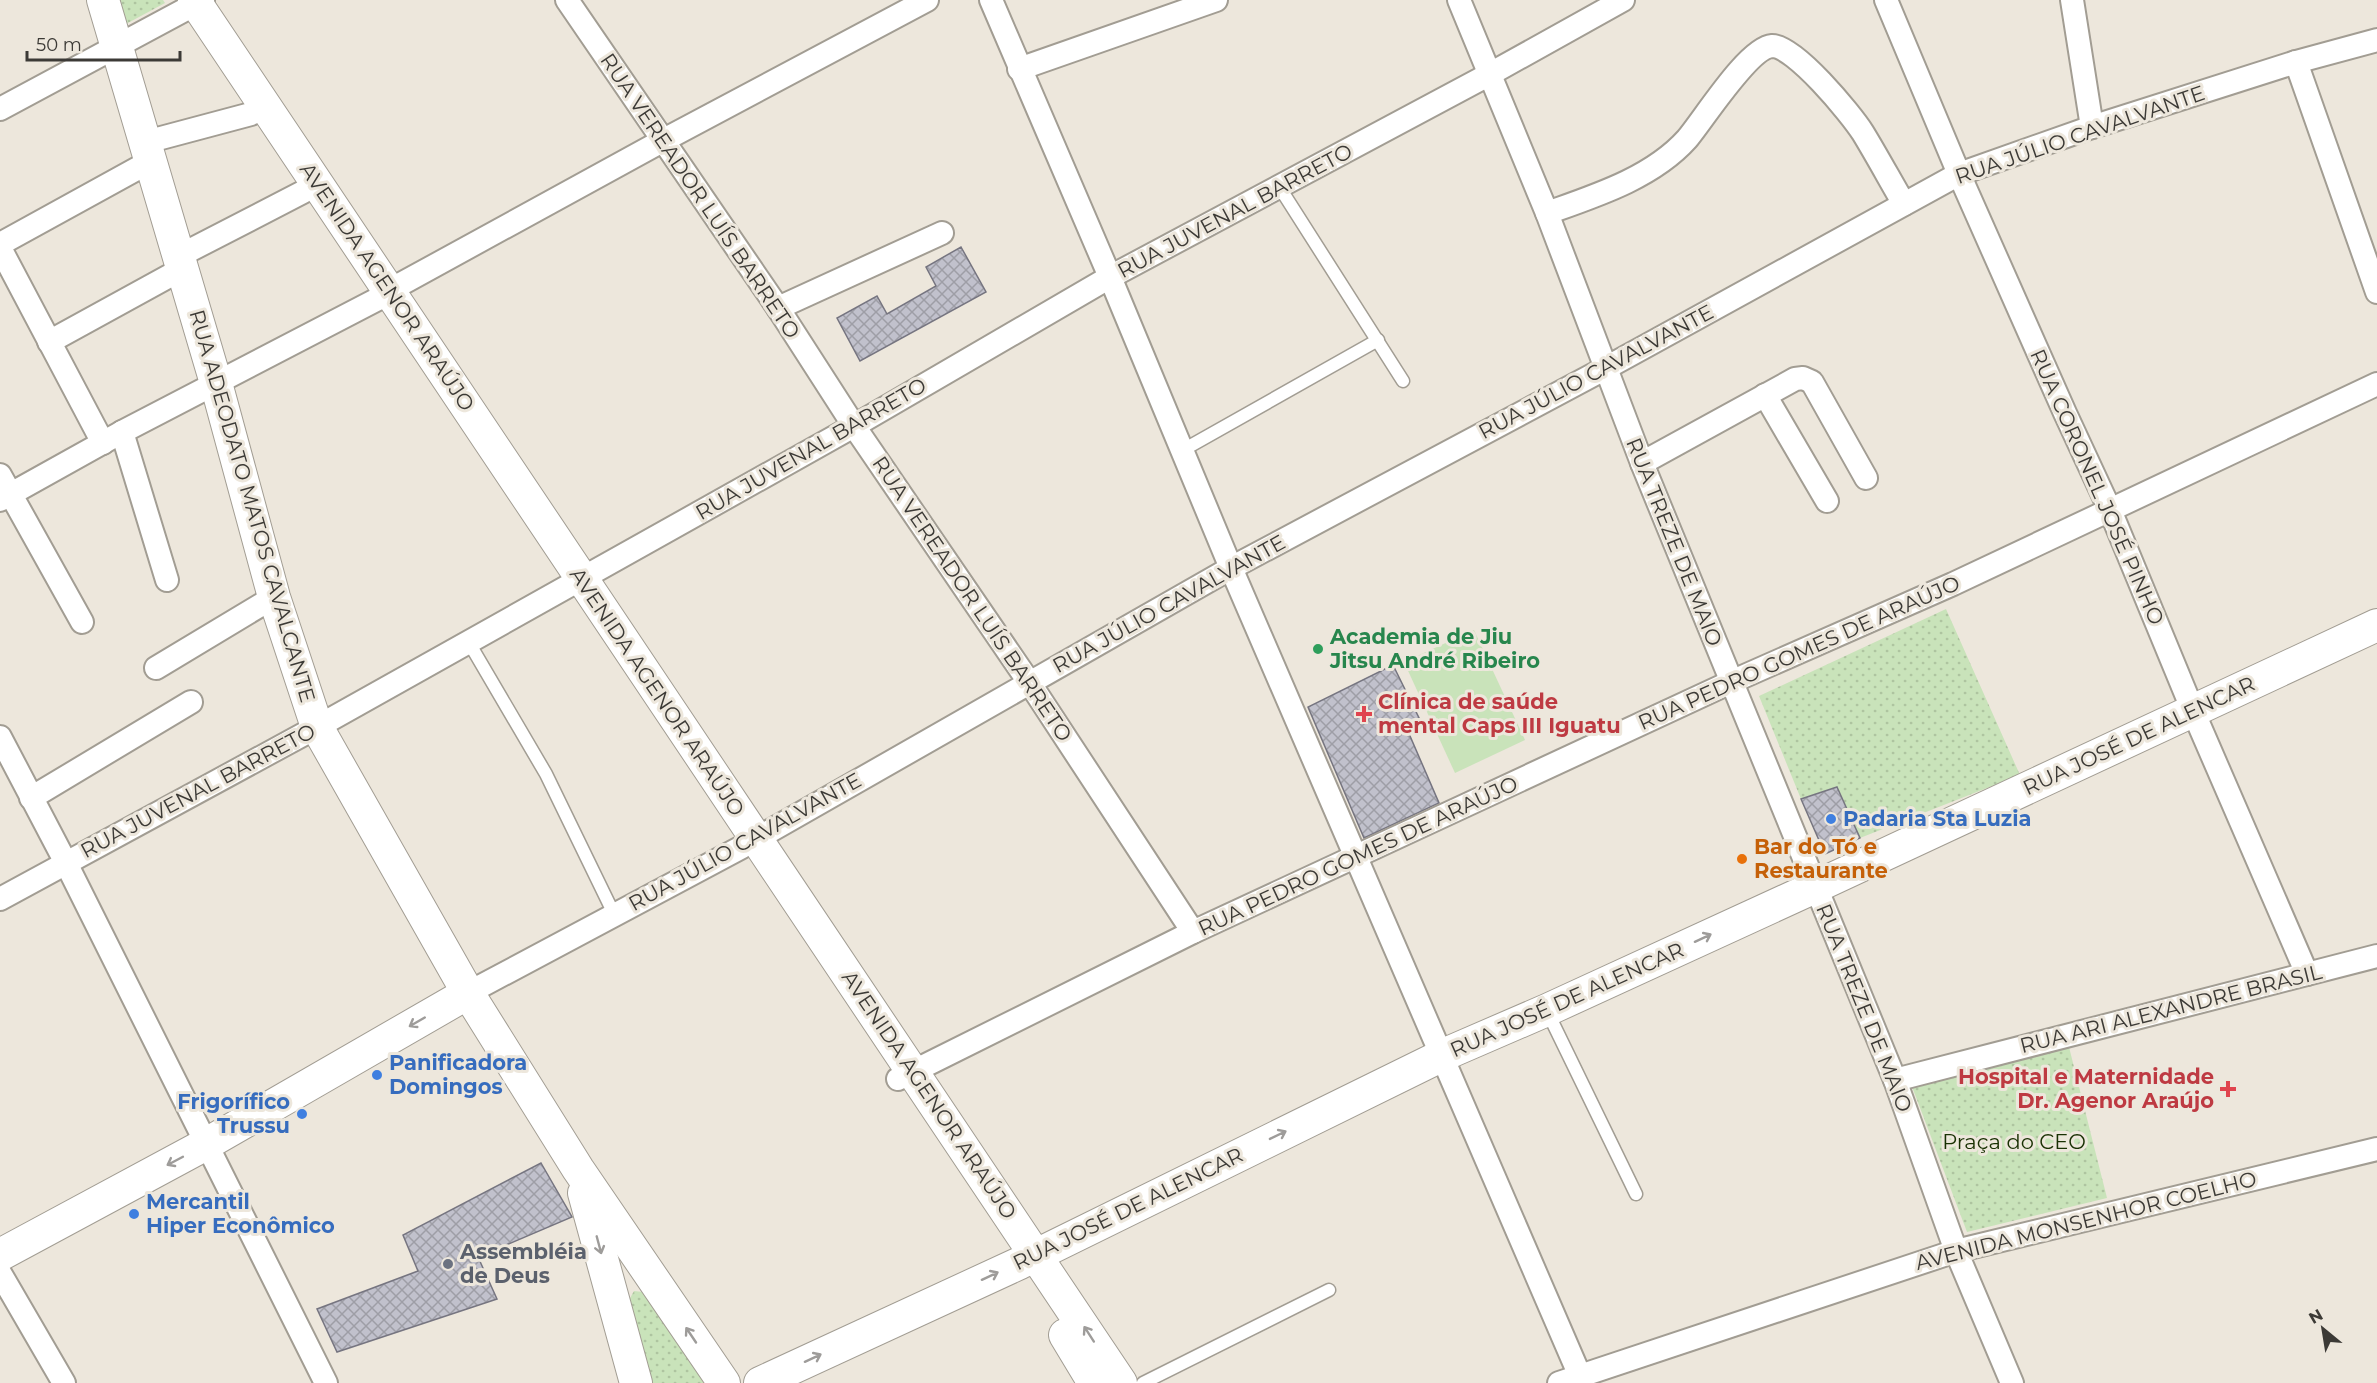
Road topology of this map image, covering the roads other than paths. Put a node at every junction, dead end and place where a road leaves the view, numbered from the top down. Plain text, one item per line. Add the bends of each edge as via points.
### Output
1 (103, 0) edge
2 (567, 0) edge
3 (927, 0) edge
4 (991, 0) edge
5 (1216, 0) edge
6 (1459, 0) edge
7 (1623, 0) edge
8 (1886, 0) edge
9 (2073, 0) edge
10 (189, 3) edge
11 (2377, 40) edge
12 (117, 46) junction
13 (2296, 62) junction
14 (1018, 69) junction
15 (1490, 74) junction
16 (0, 109) edge
17 (251, 114) junction
18 (2092, 127) junction
19 (662, 141) junction
20 (149, 151) junction
21 (1959, 174) junction
22 (1280, 188) junction
23 (303, 192) junction
24 (1904, 204) junction
25 (1547, 213) junction
26 (942, 233) dead end
27 (0, 246) edge
28 (180, 263) junction
29 (1110, 277) junction
30 (2377, 292) edge
31 (383, 295) junction
32 (778, 308) junction
33 (1378, 340) junction
34 (49, 342) junction
35 (1606, 368) junction
36 (1403, 381) dead end
37 (216, 383) junction
38 (2377, 384) edge
39 (1765, 395) junction
40 (854, 426) junction
41 (113, 438) junction
42 (1183, 450) junction
43 (1642, 463) junction
44 (1866, 478) dead end
45 (4, 490) edge
46 (1827, 501) dead end
47 (2110, 510) junction
48 (1231, 568) junction
49 (166, 580) dead end
50 (575, 581) junction
51 (274, 597) junction
52 (82, 622) dead end
53 (2377, 625) edge
54 (468, 640) junction
55 (156, 668) dead end
56 (1029, 682) junction
57 (1731, 682) junction
58 (191, 702) dead end
59 (2193, 711) junction
60 (317, 727) junction
61 (0, 737) edge
62 (31, 798) junction
63 (749, 843) junction
64 (1356, 858) junction
65 (66, 862) junction
66 (1815, 887) junction
67 (0, 899) edge
68 (614, 914) junction
69 (1192, 932) junction
70 (2377, 956) edge
71 (2307, 974) junction
72 (468, 993) junction
73 (1546, 1010) junction
74 (1443, 1055) junction
75 (905, 1075) junction
76 (1896, 1080) junction
77 (208, 1143) junction
78 (2377, 1149) edge
79 (578, 1169) junction
80 (1636, 1194) dead end
81 (1956, 1251) junction
82 (0, 1255) edge
83 (1028, 1258) junction
84 (0, 1273) edge
85 (1329, 1290) dead end
86 (777, 1379) edge
87 (1574, 1381) edge
88 (64, 1383) edge
89 (326, 1383) edge
90 (636, 1383) edge
91 (724, 1383) edge
92 (1094, 1383) edge
93 (1121, 1383) edge
94 (1143, 1383) edge
95 (2012, 1383) edge

1 - 12 main road, RUA ADEODATO MATOS CAVALCANTE
2 - 19 street, RUA VEREADOR LUÍS BARRETO
3 - 19 street
4 - 14 street
5 - 14 street
6 - 15 street, RUA TREZE DE MAIO
7 - 15 street, RUA JUVENAL BARRETO
8 - 21 street, RUA CORONEL JOSÉ PINHO
9 - 18 street
10 - 12 street
10 - 17 main road, AVENIDA AGENOR ARAÚJO
10 - 31 main road, AVENIDA AGENOR ARAÚJO
11 - 13 street, RUA JÚLIO CAVALVANTE
12 - 16 street
12 - 20 main road, RUA ADEODATO MATOS CAVALCANTE
13 - 18 street, RUA JÚLIO CAVALVANTE
13 - 30 street
14 - 29 street
15 - 22 street, RUA JUVENAL BARRETO
15 - 25 street, RUA TREZE DE MAIO
17 - 20 street
17 - 23 main road, AVENIDA AGENOR ARAÚJO
18 - 21 street, RUA JÚLIO CAVALVANTE
19 - 31 street
19 - 32 street, RUA VEREADOR LUÍS BARRETO
20 - 27 street
20 - 28 main road, RUA ADEODATO MATOS CAVALCANTE
21 - 24 street, RUA JÚLIO CAVALVANTE
21 - 47 street, RUA CORONEL JOSÉ PINHO
22 - 29 street, RUA JUVENAL BARRETO
22 - 33 lane
23 - 28 street
23 - 31 main road, AVENIDA AGENOR ARAÚJO
24 - 25 street via 1851,117 1790,52 1772,46 1739,72 1687,139 1657,165
24 - 35 street, RUA JÚLIO CAVALVANTE
25 - 35 street, RUA TREZE DE MAIO
26 - 32 street
27 - 34 street
28 - 34 street
28 - 37 main road, RUA ADEODATO MATOS CAVALCANTE
29 - 40 street, RUA JUVENAL BARRETO
29 - 42 street
31 - 37 street
31 - 50 main road, AVENIDA AGENOR ARAÚJO
32 - 40 street, RUA VEREADOR LUÍS BARRETO
33 - 36 lane
33 - 42 lane
34 - 41 street
35 - 43 street, RUA TREZE DE MAIO
35 - 48 street, RUA JÚLIO CAVALVANTE
37 - 41 street
37 - 51 main road, RUA ADEODATO MATOS CAVALCANTE
38 - 47 street, RUA PEDRO GOMES DE ARAÚJO
39 - 43 street
39 - 44 street via 1795,379 1812,382
39 - 46 street
40 - 50 street, RUA JUVENAL BARRETO
40 - 56 street, RUA VEREADOR LUÍS BARRETO
41 - 45 street
41 - 49 street
42 - 48 street
43 - 57 street, RUA TREZE DE MAIO
45 - 52 street
47 - 57 street, RUA PEDRO GOMES DE ARAÚJO
47 - 59 street, RUA CORONEL JOSÉ PINHO
48 - 56 street, RUA JÚLIO CAVALVANTE
48 - 64 street
50 - 54 street, RUA JUVENAL BARRETO
50 - 63 main road, AVENIDA AGENOR ARAÚJO
51 - 55 street
51 - 60 main road, RUA ADEODATO MATOS CAVALCANTE
53 - 59 main road, RUA JOSÉ DE ALENCAR
54 - 60 street, RUA JUVENAL BARRETO
54 - 68 lane via 546,774
56 - 63 street, RUA JÚLIO CAVALVANTE
56 - 69 street, RUA VEREADOR LUÍS BARRETO
57 - 64 street, RUA PEDRO GOMES DE ARAÚJO
57 - 66 street, RUA TREZE DE MAIO
58 - 62 street
59 - 66 main road, RUA JOSÉ DE ALENCAR
59 - 71 street, RUA CORONEL JOSÉ PINHO
60 - 65 street, RUA JUVENAL BARRETO
60 - 72 main road, RUA ADEODATO MATOS CAVALCANTE
61 - 62 street
62 - 65 street
63 - 68 street, RUA JÚLIO CAVALVANTE
63 - 75 main road, AVENIDA AGENOR ARAÚJO
64 - 69 street, RUA PEDRO GOMES DE ARAÚJO
64 - 74 street
65 - 67 street, RUA JUVENAL BARRETO
65 - 77 street
73 -> 66 main road, RUA JOSÉ DE ALENCAR
66 - 76 street, RUA TREZE DE MAIO
68 - 72 street, RUA JÚLIO CAVALVANTE
69 - 75 street, RUA PEDRO GOMES DE ARAÚJO
70 - 71 street, RUA ARI ALEXANDRE BRASIL
71 - 76 street, RUA ARI ALEXANDRE BRASIL
72 -> 77 main road, RUA JÚLIO CAVALVANTE
72 - 79 main road, RUA ADEODATO MATOS CAVALCANTE
73 - 74 main road, RUA JOSÉ DE ALENCAR
73 - 80 lane
83 -> 74 main road, RUA JOSÉ DE ALENCAR
74 - 87 street
75 - 83 main road, AVENIDA AGENOR ARAÚJO
76 - 81 street, RUA TREZE DE MAIO
77 -> 82 main road, RUA JÚLIO CAVALVANTE
77 - 89 street
78 - 81 street, AVENIDA MONSENHOR COELHO
79 -> 90 main road, RUA ADEODATO MATOS CAVALCANTE
91 -> 79 main road, RUA ADEODATO MATOS CAVALCANTE
81 - 87 street, AVENIDA MONSENHOR COELHO
81 - 95 street, RUA TREZE DE MAIO
86 -> 83 main road, RUA JOSÉ DE ALENCAR
83 - 92 main road, AVENIDA AGENOR ARAÚJO
93 -> 83 main road, AVENIDA AGENOR ARAÚJO
84 - 88 street
85 - 94 lane

